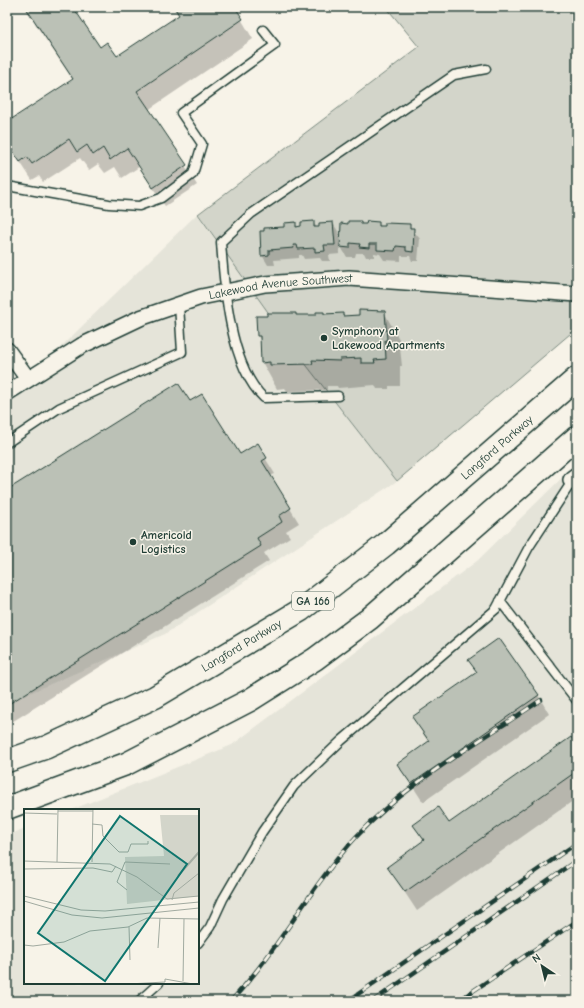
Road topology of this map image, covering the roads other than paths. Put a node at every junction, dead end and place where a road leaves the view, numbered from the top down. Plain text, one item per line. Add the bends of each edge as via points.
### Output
1 (263, 30) dead end
2 (486, 69) dead end
3 (7, 186) edge
4 (225, 292) junction
5 (577, 294) edge
6 (179, 305) junction
7 (7, 350) edge
8 (577, 378) edge
9 (28, 379) junction
10 (7, 393) edge
11 (338, 396) dead end
12 (577, 437) edge
13 (7, 443) edge
14 (575, 479) edge
15 (500, 601) junction
16 (577, 701) edge
17 (7, 761) edge
18 (7, 808) edge
19 (199, 941) edge
20 (157, 984) edge
21 (139, 1001) edge

1 - 3 lane via 275,45 181,113 202,144 193,174 162,198 139,206 108,204
2 - 4 lane via 454,75 251,214 220,242
4 - 5 street, Lakewood Avenue Southwest via 265,284 349,278
4 - 6 street, Lakewood Avenue Southwest
4 - 11 lane via 240,356 252,386 264,398
6 - 9 street, Lakewood Avenue Southwest via 140,318 81,346
6 - 13 lane via 182,352 59,408
7 - 9 street
8 - 17 highway, Langford Parkway / GA 166 via 386,544 301,610 155,697 47,746
9 - 10 street, Lakewood Avenue Southwest
12 - 18 highway via 369,619 315,659 250,700 126,764
14 - 15 lane via 529,547
15 - 16 lane
15 - 19 lane via 496,609 341,741 294,786 262,832 223,899 210,927
20 - 21 lane

